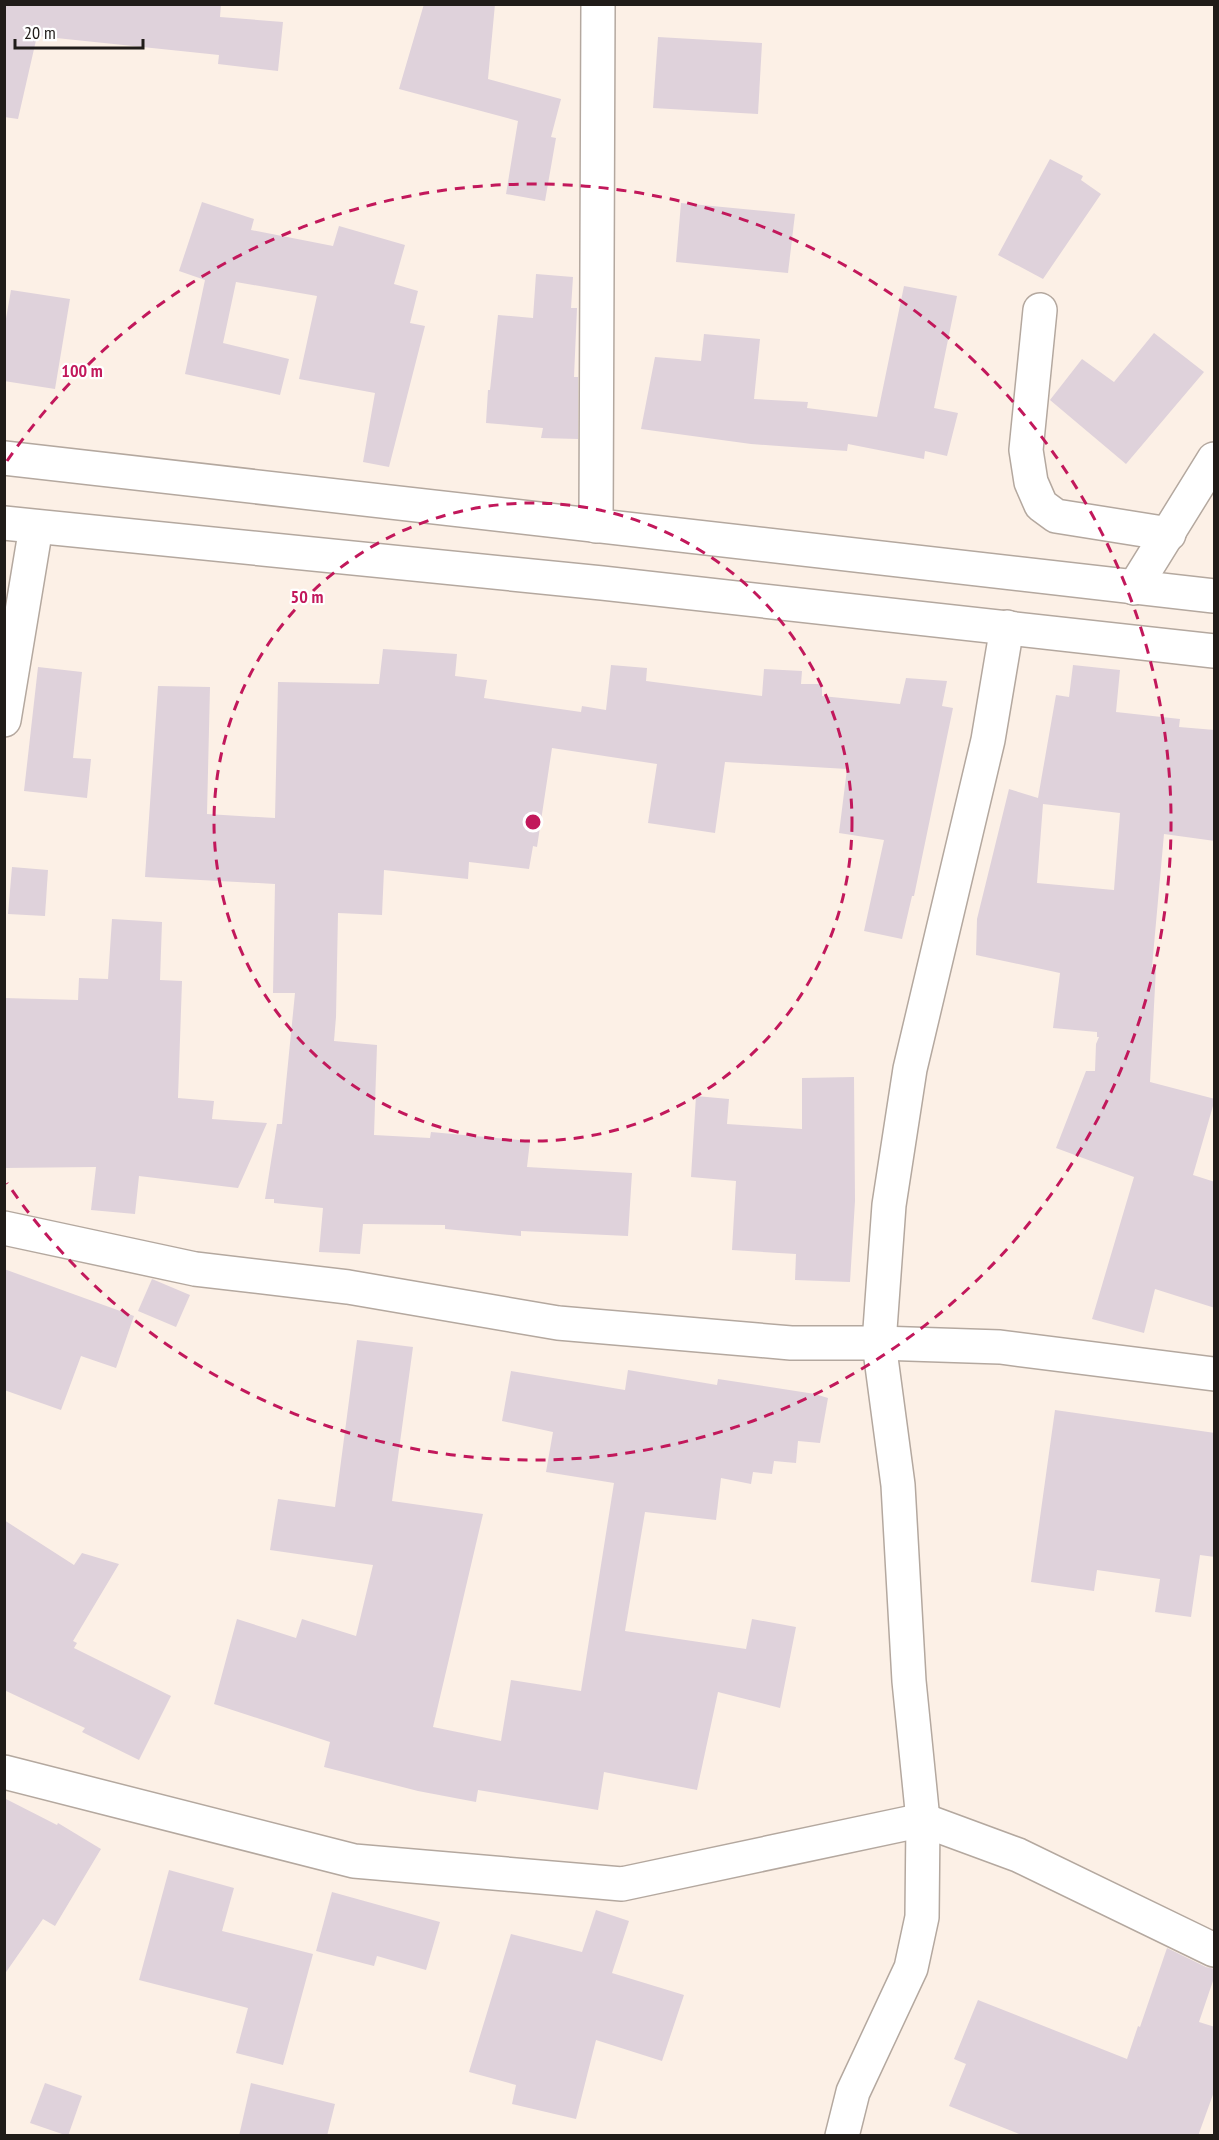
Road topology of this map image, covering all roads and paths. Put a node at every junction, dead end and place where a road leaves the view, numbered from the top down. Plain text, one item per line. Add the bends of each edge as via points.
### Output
1 (598, 4) edge
2 (1040, 310) dead end
3 (4, 458) edge
4 (1215, 459) edge
5 (20, 525) edge
6 (596, 526) junction
7 (1168, 534) junction
8 (1134, 588) junction
9 (1215, 596) edge
10 (1007, 627) junction
11 (1215, 651) edge
12 (4, 720) edge
13 (4, 1228) edge
14 (879, 1343) junction
15 (1215, 1374) edge
16 (4, 1772) edge
17 (923, 1820) junction
18 (1215, 1950) edge
19 (854, 2092) junction
20 (842, 2136) edge
21 (864, 2136) edge

1 - 6 street
2 - 7 street via 1026,450 1031,482 1041,505 1056,516
3 - 6 street
4 - 7 street
5 - 10 street
5 - 12 street
6 - 8 street
7 - 8 street
8 - 9 street
10 - 11 street
10 - 14 street via 988,740 910,1069 889,1205
13 - 14 street via 195,1269 348,1287 558,1323 791,1343
14 - 15 street via 1000,1347
14 - 17 street via 898,1485 909,1681
16 - 17 street via 354,1862 622,1884
17 - 18 street via 1018,1855
17 - 19 street via 922,1917 911,1968
19 - 20 street
19 - 21 street

